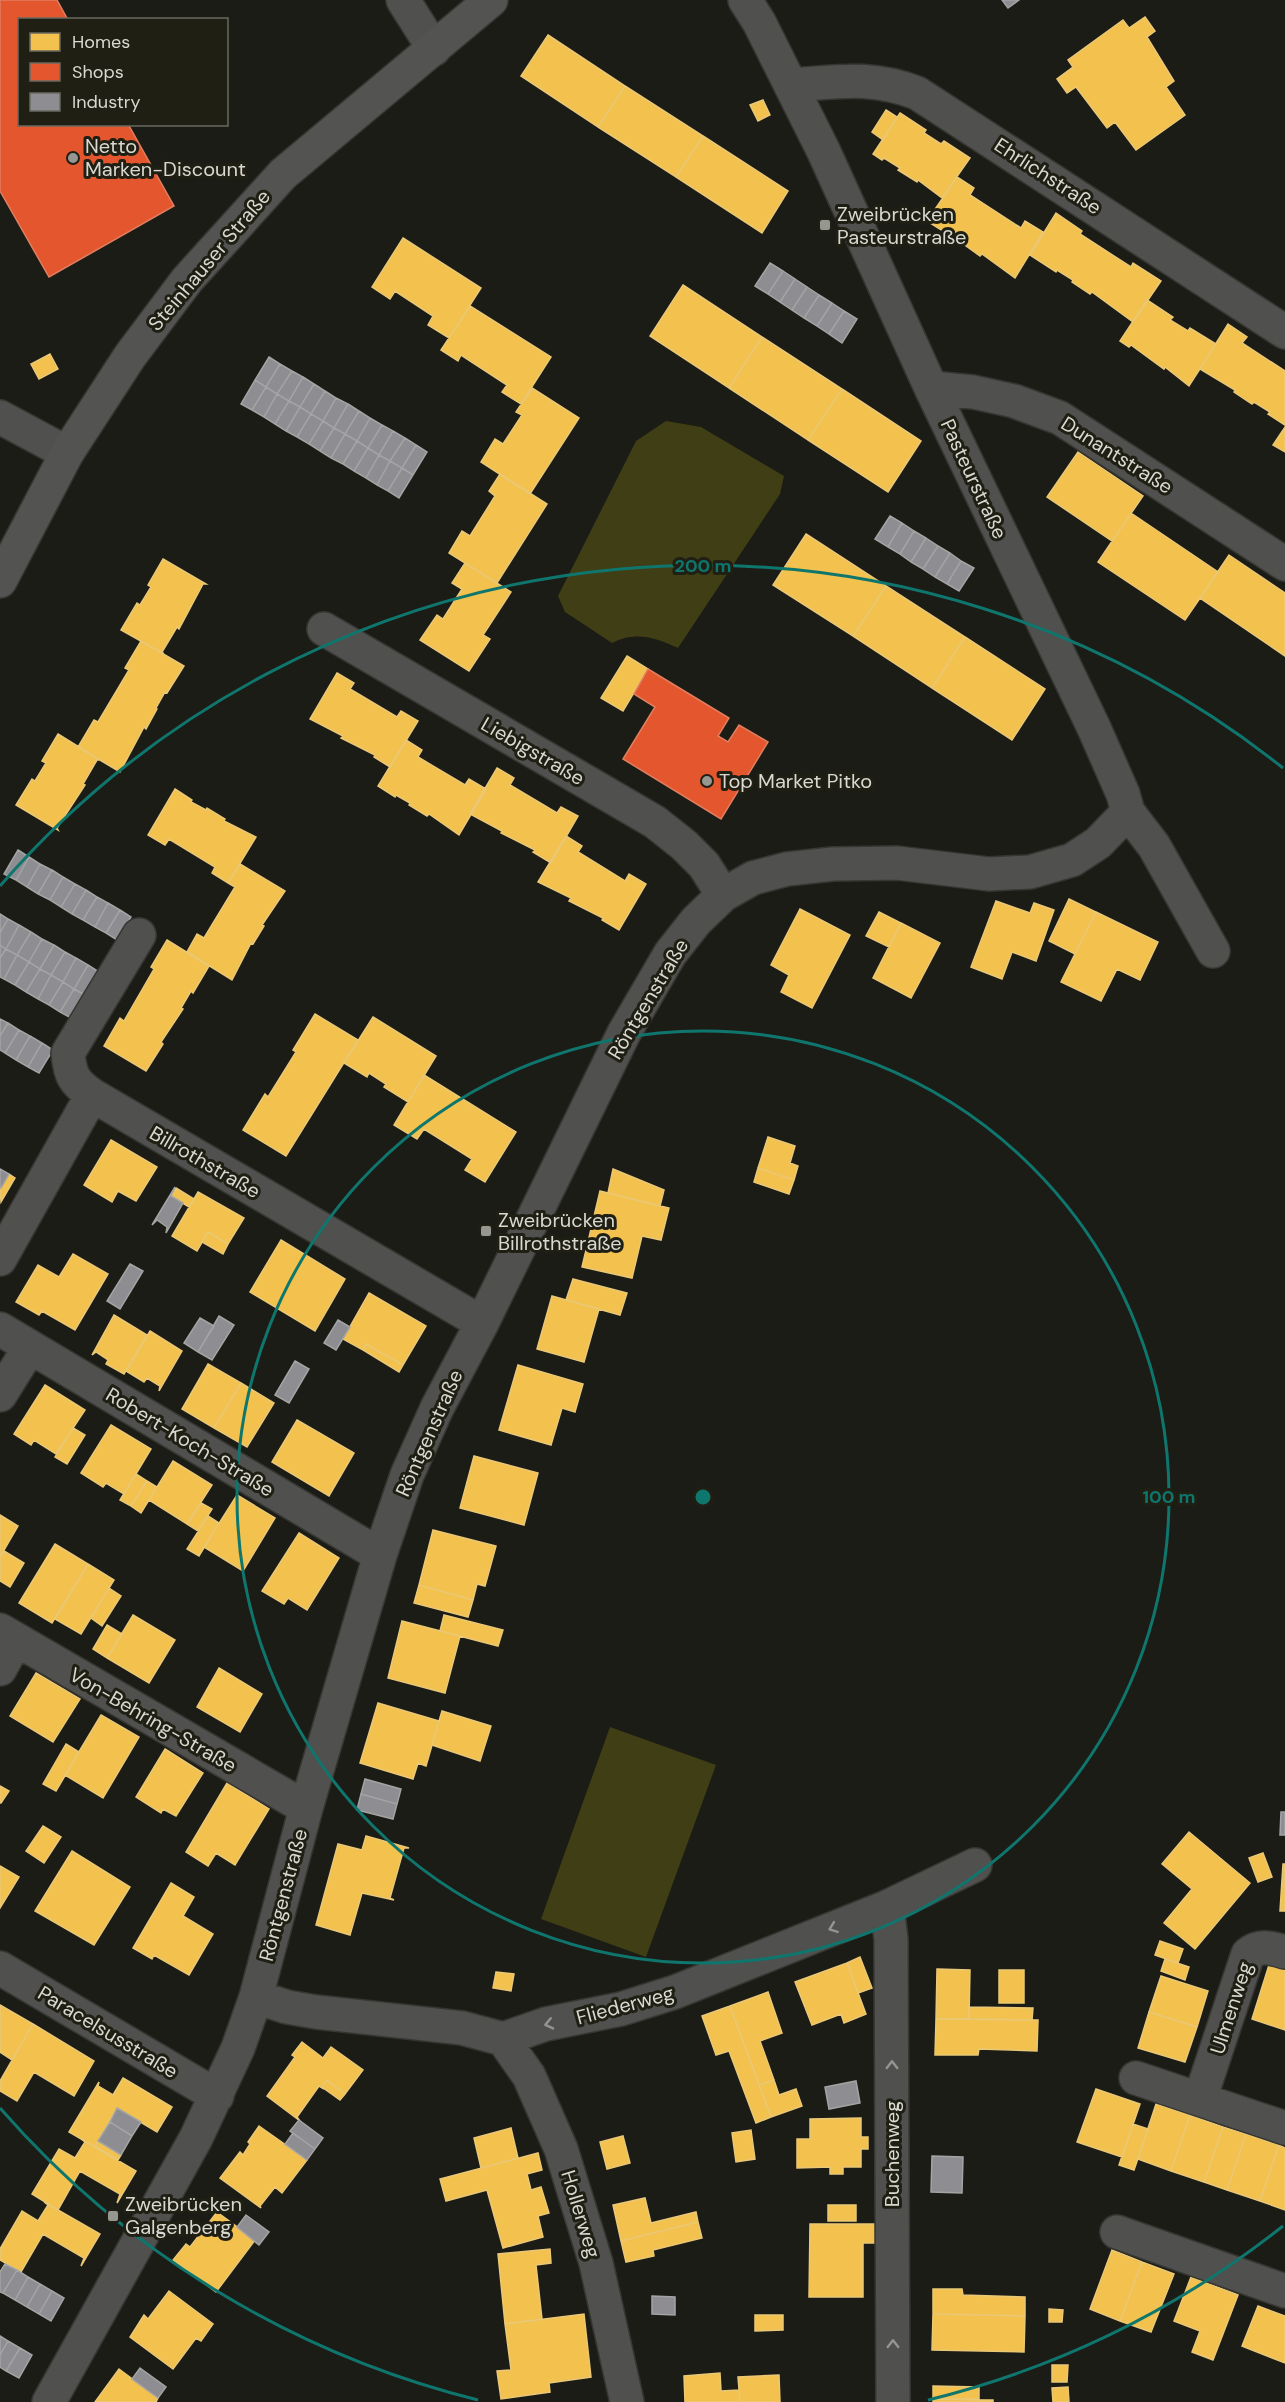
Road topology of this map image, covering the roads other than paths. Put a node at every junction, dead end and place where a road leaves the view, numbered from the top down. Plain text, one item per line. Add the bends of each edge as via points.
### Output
1 (403, 0) edge
2 (491, 0) edge
3 (745, 0) edge
4 (434, 49) junction
5 (791, 85) junction
6 (1285, 332) edge
7 (931, 388) junction
8 (0, 417) edge
9 (67, 453) junction
10 (1285, 564) edge
11 (0, 581) edge
12 (324, 629) dead end
13 (1128, 812) junction
14 (723, 895) junction
15 (139, 935) dead end
16 (1213, 951) dead end
17 (92, 1095) junction
18 (0, 1259) edge
19 (482, 1323) junction
20 (0, 1329) edge
21 (30, 1347) junction
22 (0, 1395) edge
23 (380, 1555) junction
24 (8, 1635) edge
25 (0, 1669) edge
26 (306, 1809) junction
27 (975, 1864) dead end
28 (887, 1907) junction
29 (1285, 1952) edge
30 (0, 1968) edge
31 (256, 1997) junction
32 (503, 2039) junction
33 (1136, 2078) dead end
34 (217, 2096) junction
35 (1200, 2100) junction
36 (1285, 2128) edge
37 (1118, 2232) dead end
38 (1285, 2291) edge
39 (49, 2402) edge
40 (627, 2402) edge
41 (893, 2402) edge

1 - 4 street
2 - 4 main road, Steinhauser Straße
3 - 5 street, Pasteurstraße
4 - 9 main road, Steinhauser Straße via 283,174 187,280 130,356
5 - 6 street, Ehrlichstraße via 870,80 917,93
5 - 7 street, Pasteurstraße
7 - 10 street, Dunantstraße via 1014,401 1060,418
7 - 13 street, Pasteurstraße via 1094,728
8 - 9 street
9 - 11 main road, Steinhauser Straße
12 - 14 street, Liebigstraße via 655,822 704,865
13 - 14 street, Röntgenstraße via 1098,843 1072,860 1030,872 989,874 897,863 833,864 787,869 753,878
13 - 16 street, Pasteurstraße via 1154,846
14 - 19 street, Röntgenstraße via 669,954 624,1033
15 - 17 street, Billrothstraße via 68,1053 69,1069 76,1083
17 - 18 street
17 - 19 street, Billrothstraße
19 - 23 street, Röntgenstraße via 407,1475
20 - 21 street, Robert-Koch-Straße
21 - 22 street
21 - 23 street, Robert-Koch-Straße
23 - 26 street, Röntgenstraße
24 - 25 street
24 - 26 street, Von-Behring-Straße
26 - 31 street, Röntgenstraße
27 - 28 street, Fliederweg
28 -> 32 street, Fliederweg via 675,1992 621,2009 546,2024
41 -> 28 street, Buchenweg via 891,1939
29 - 35 street, Ulmenweg via 1268,1947 1255,1948 1248,1954
30 - 34 street, Paracelsusstraße
31 - 32 street via 316,2012 462,2028
31 - 34 street, Röntgenstraße
32 - 40 street, Hollerweg via 530,2076 561,2149 596,2263
33 - 35 street
34 - 39 street, Röntgenstraße
35 - 36 street
37 - 38 street

